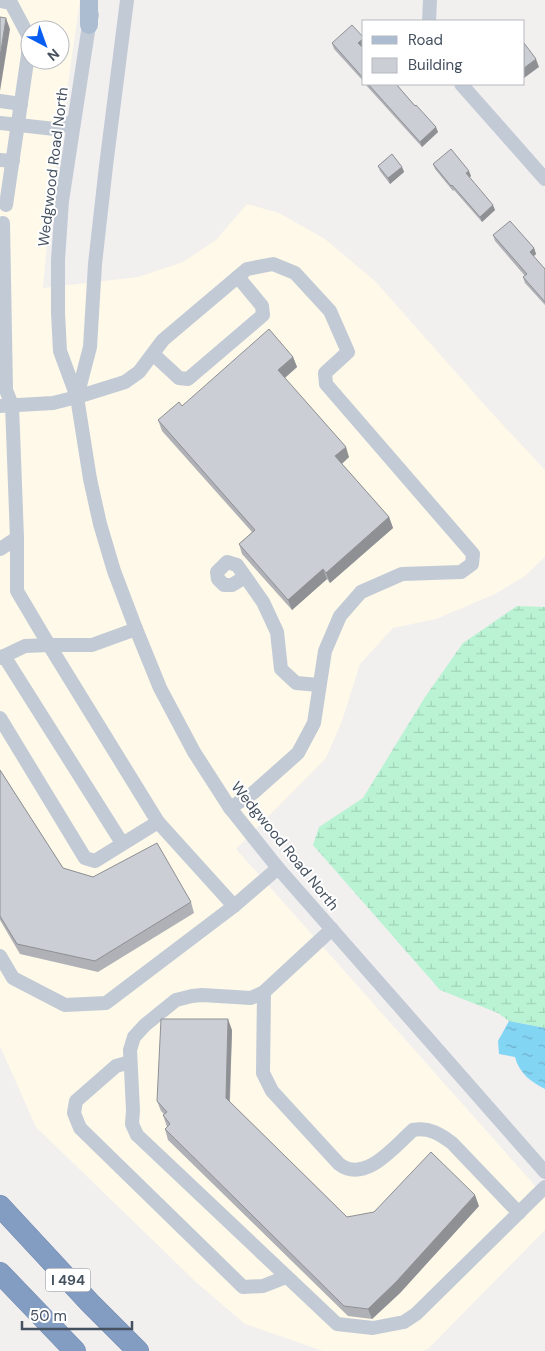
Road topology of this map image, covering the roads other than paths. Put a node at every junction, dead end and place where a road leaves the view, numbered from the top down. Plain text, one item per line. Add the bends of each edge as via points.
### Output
1 (89, 0) edge
2 (96, 0) edge
3 (128, 0) edge
4 (430, 0) edge
5 (0, 1) edge
6 (429, 20) edge
7 (20, 21) edge
8 (89, 24) junction
9 (26, 70) edge
10 (462, 85) edge
11 (0, 101) edge
12 (21, 104) junction
13 (74, 121) junction
14 (0, 123) edge
15 (18, 125) junction
16 (6, 161) edge
17 (545, 179) edge
18 (6, 205) dead end
19 (3, 223) dead end
20 (238, 277) junction
21 (153, 354) junction
22 (77, 397) junction
23 (6, 406) edge
24 (17, 538) junction
25 (0, 548) edge
26 (245, 577) dead end
27 (136, 629) junction
28 (49, 645) junction
29 (2, 657) edge
30 (319, 685) junction
31 (0, 718) edge
32 (230, 808) junction
33 (158, 822) junction
34 (122, 844) junction
35 (278, 868) junction
36 (234, 906) junction
37 (332, 929) junction
38 (0, 956) edge
39 (264, 992) junction
40 (130, 1062) junction
41 (545, 1172) edge
42 (545, 1187) edge
43 (0, 1206) edge
44 (519, 1213) junction
45 (0, 1273) edge
46 (286, 1277) junction
47 (74, 1351) edge
48 (138, 1351) edge

1 - 8 main road
2 - 8 street, Wedgwood Road North
3 - 22 street, Wedgwood Road North via 95,264 90,347
4 - 6 street
5 - 7 street via 11,3
8 - 13 street, Wedgwood Road North
9 - 12 street
10 - 17 street
11 - 12 street
12 - 15 street
13 - 15 street via 55,129
13 - 22 street, Wedgwood Road North via 62,201 58,313 60,350
14 - 15 street
15 - 16 street
16 - 18 street
19 - 23 street
20 - 21 street via 163,340
20 - 21 street via 262,306 262,315 188,379 179,378
20 - 30 street via 247,269 273,264 295,273 330,310 348,352 325,373 326,384 473,554 472,564 461,572 402,574 360,592 340,616 325,651
21 - 22 street via 125,382
22 - 23 street via 53,403
22 - 27 street, Wedgwood Road North via 100,524
23 - 24 street
24 - 25 street
24 - 28 street via 17,591
26 - 30 street via 263,602 276,632 281,669 296,683
27 - 28 street via 92,646
27 - 32 street, Wedgwood Road North via 160,688 194,752
28 - 29 street via 25,646
28 - 33 street
29 - 34 street
30 - 32 street via 314,723 298,753 253,793
31 - 34 street via 85,858 94,861
32 - 35 street, Wedgwood Road North
33 - 34 street
33 - 36 street
35 - 36 street
35 - 37 street, Wedgwood Road North
36 - 38 street via 106,1003 65,1005 13,978
37 - 39 street
37 - 41 street, Wedgwood Road North
39 - 40 street via 251,998 202,995 176,1000 134,1037
39 - 44 street via 263,1073 272,1091 339,1164 356,1170 367,1169 413,1130 431,1130 452,1143
40 - 46 street via 132,1124 137,1135
40 - 46 street via 116,1066 76,1101 74,1112 80,1128 243,1287 263,1286
42 - 44 street
43 - 48 highway, I 494
44 - 46 street via 404,1322 373,1328 337,1324
45 - 47 highway, I 494

